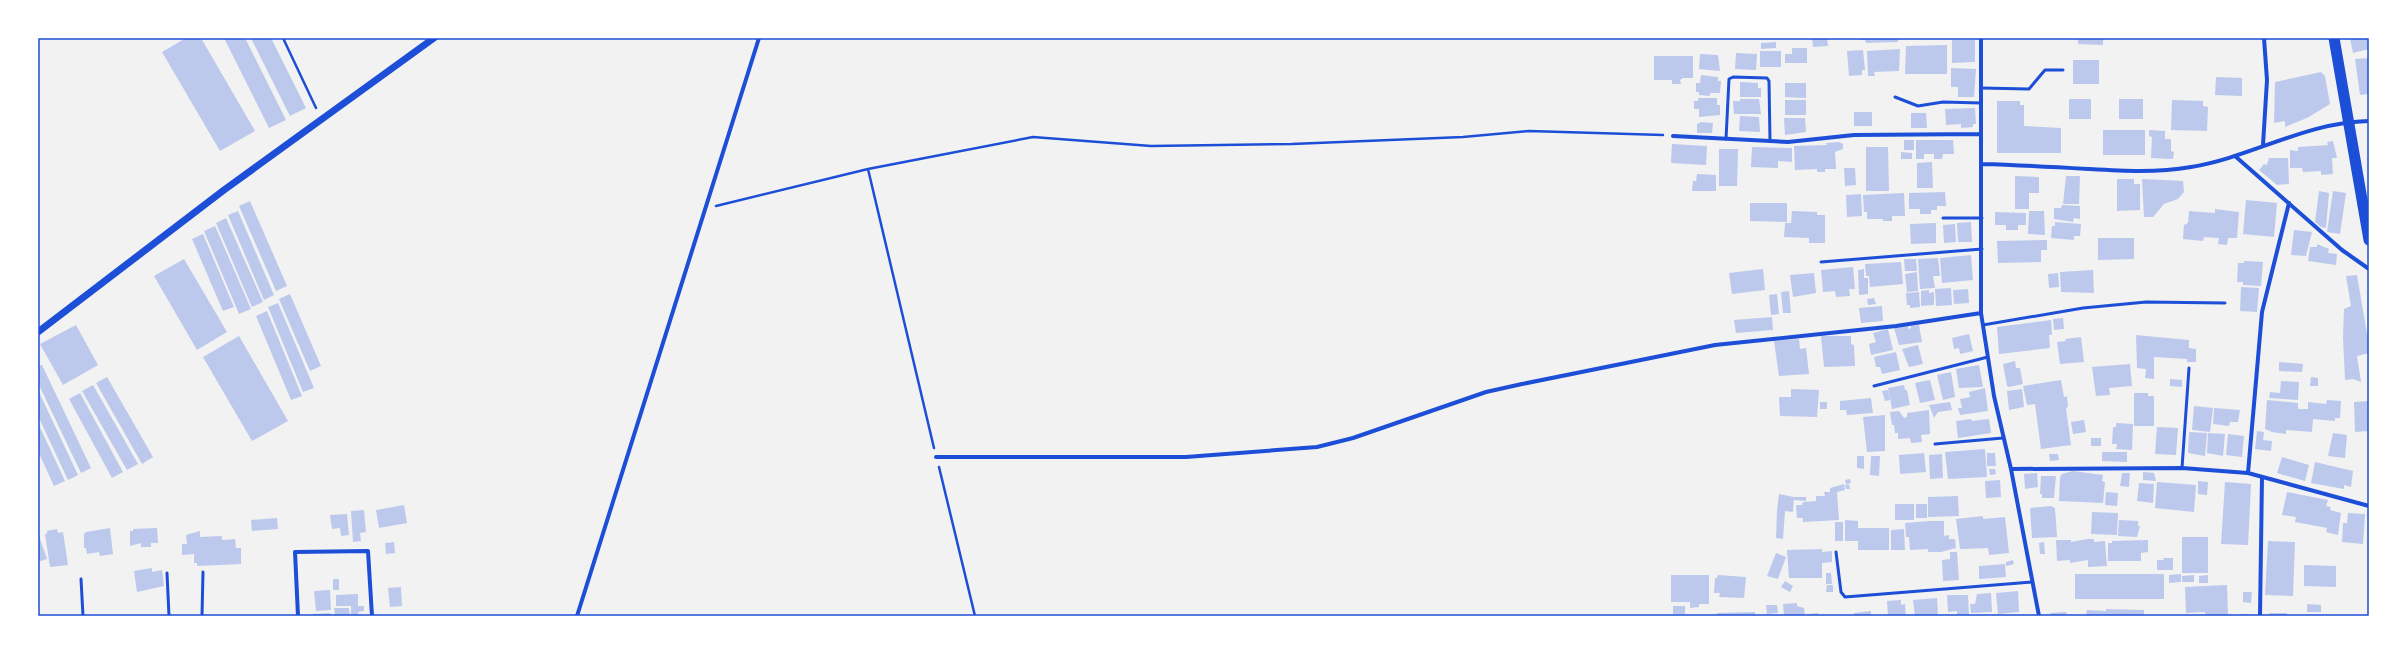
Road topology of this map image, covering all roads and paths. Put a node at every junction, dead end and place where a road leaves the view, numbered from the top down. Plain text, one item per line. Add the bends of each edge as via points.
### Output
1 (283, 38) edge
2 (434, 38) edge
3 (759, 38) edge
4 (1981, 38) edge
5 (2264, 38) edge
6 (2334, 38) edge
7 (2063, 70) dead end
8 (1981, 88) junction
9 (1895, 97) dead end
10 (1981, 103) junction
11 (322, 119) junction
12 (2348, 121) junction
13 (2369, 121) edge
14 (1981, 134) junction
15 (1673, 136) joint
16 (1726, 139) junction
17 (1770, 141) junction
18 (2263, 145) junction
19 (2235, 156) junction
20 (1982, 164) junction
21 (868, 169) junction
22 (2288, 203) junction
23 (706, 209) junction
24 (1943, 218) dead end
25 (1982, 218) junction
26 (2369, 240) edge
27 (1982, 249) junction
28 (1821, 262) dead end
29 (2369, 269) edge
30 (2225, 303) dead end
31 (1981, 313) junction
32 (1983, 325) junction
33 (38, 332) edge
34 (1988, 357) junction
35 (2189, 368) dead end
36 (1874, 386) dead end
37 (2003, 438) junction
38 (1935, 444) dead end
39 (936, 457) junction
40 (2011, 468) junction
41 (2182, 468) junction
42 (2248, 473) junction
43 (2262, 478) junction
44 (2369, 506) edge
45 (1836, 552) dead end
46 (203, 572) dead end
47 (168, 573) dead end
48 (81, 579) dead end
49 (2032, 582) junction
50 (83, 616) edge
51 (169, 616) edge
52 (202, 616) edge
53 (298, 616) edge
54 (372, 616) edge
55 (577, 616) edge
56 (975, 616) edge
57 (2039, 616) edge
58 (2260, 616) edge

1 - 11 path
2 - 11 street
3 - 23 street
4 - 8 street
5 - 18 street via 2267,80
6 - 12 highway
7 - 8 lane via 2046,70 2029,89
8 - 10 street
9 - 10 lane via 1918,106 1943,102
10 - 14 street
11 - 33 street
12 - 13 street
12 - 18 street
12 - 26 highway
14 - 17 street via 1854,135 1788,142
14 - 20 street
15 - 16 street
15 - 21 path via 1529,131 1463,137 1292,144 1151,146 1033,137
16 - 17 street
16 - 17 lane via 1729,79 1767,78
18 - 19 street
19 - 20 street via 2191,167 2145,172
19 - 22 street
20 - 25 street
21 - 23 path
21 - 39 path
22 - 29 street via 2342,250
22 - 42 street via 2262,312
23 - 55 street
24 - 25 lane
25 - 27 street
27 - 28 lane
27 - 31 street
30 - 32 lane via 2123,304
31 - 32 street
31 - 39 street via 1896,326 1715,345 1486,392 1353,438 1317,447 1186,457
32 - 34 street
34 - 36 lane
34 - 37 street
35 - 41 lane
37 - 38 lane
37 - 40 street
39 - 56 path
40 - 41 street
40 - 49 street
41 - 42 street
42 - 43 street
43 - 44 street
43 - 58 street
45 - 49 lane via 1841,592 1845,597
46 - 52 lane
47 - 51 lane
48 - 50 lane
49 - 57 street
53 - 54 street via 295,552 360,551 368,551

